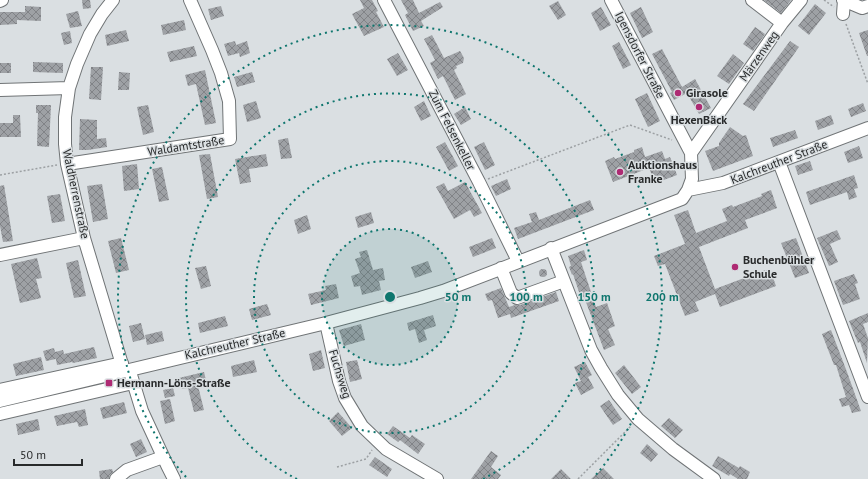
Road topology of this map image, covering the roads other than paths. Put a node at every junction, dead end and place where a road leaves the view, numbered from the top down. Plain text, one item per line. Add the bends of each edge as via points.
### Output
1 (113, 0) edge
2 (190, 0) edge
3 (384, 0) edge
4 (612, 0) edge
5 (752, 0) edge
6 (800, 0) edge
7 (844, 0) edge
8 (868, 6) edge
9 (843, 14) road end
10 (782, 23) junction
11 (68, 88) junction
12 (0, 90) edge
13 (868, 128) edge
14 (691, 153) junction
15 (779, 162) junction
16 (68, 164) junction
17 (688, 190) junction
18 (84, 238) junction
19 (551, 248) junction
20 (0, 255) edge
21 (518, 261) junction
22 (501, 268) junction
23 (564, 281) junction
24 (326, 323) junction
25 (125, 368) junction
26 (132, 383) junction
27 (0, 390) edge
28 (868, 397) edge
29 (0, 401) edge
30 (0, 414) edge
31 (163, 457) junction
32 (116, 479) edge
33 (174, 479) edge
34 (437, 479) edge
35 (714, 479) edge

1 - 11 street, Waldherrenstraße via 90,34
2 - 16 street, Waldamtstraße via 221,73 229,101 230,139
3 - 21 street, Zum Felsenkeller
4 - 14 street, Igensdorfer Straße
5 - 10 street
6 - 10 street, Märzenweg
7 - 8 street via 862,8
7 - 9 street
10 - 14 street, Märzenweg
11 - 12 street
11 - 16 street, Waldherrenstraße via 65,144
13 - 15 street, Kalchreuther Straße
14 - 17 street via 692,179
15 - 17 street, Kalchreuther Straße via 723,183
15 - 28 street
16 - 18 street, Waldherrenstraße
17 - 19 street, Kalchreuther Straße via 682,199
18 - 20 street
18 - 25 street, Waldherrenstraße
19 - 21 street, Kalchreuther Straße
19 - 23 street
21 - 22 street, Kalchreuther Straße
22 - 23 street via 512,293 517,298
22 - 24 street, Kalchreuther Straße via 420,298
23 - 35 street via 591,350 618,395 638,419
24 - 25 street, Kalchreuther Straße
24 - 34 street, Fuchsweg via 339,381 345,398 362,426 386,449
25 - 26 street
25 - 27 street
25 - 29 street, Kalchreuther Straße
26 - 30 street
26 - 31 street
31 - 32 street via 126,470
31 - 33 street

